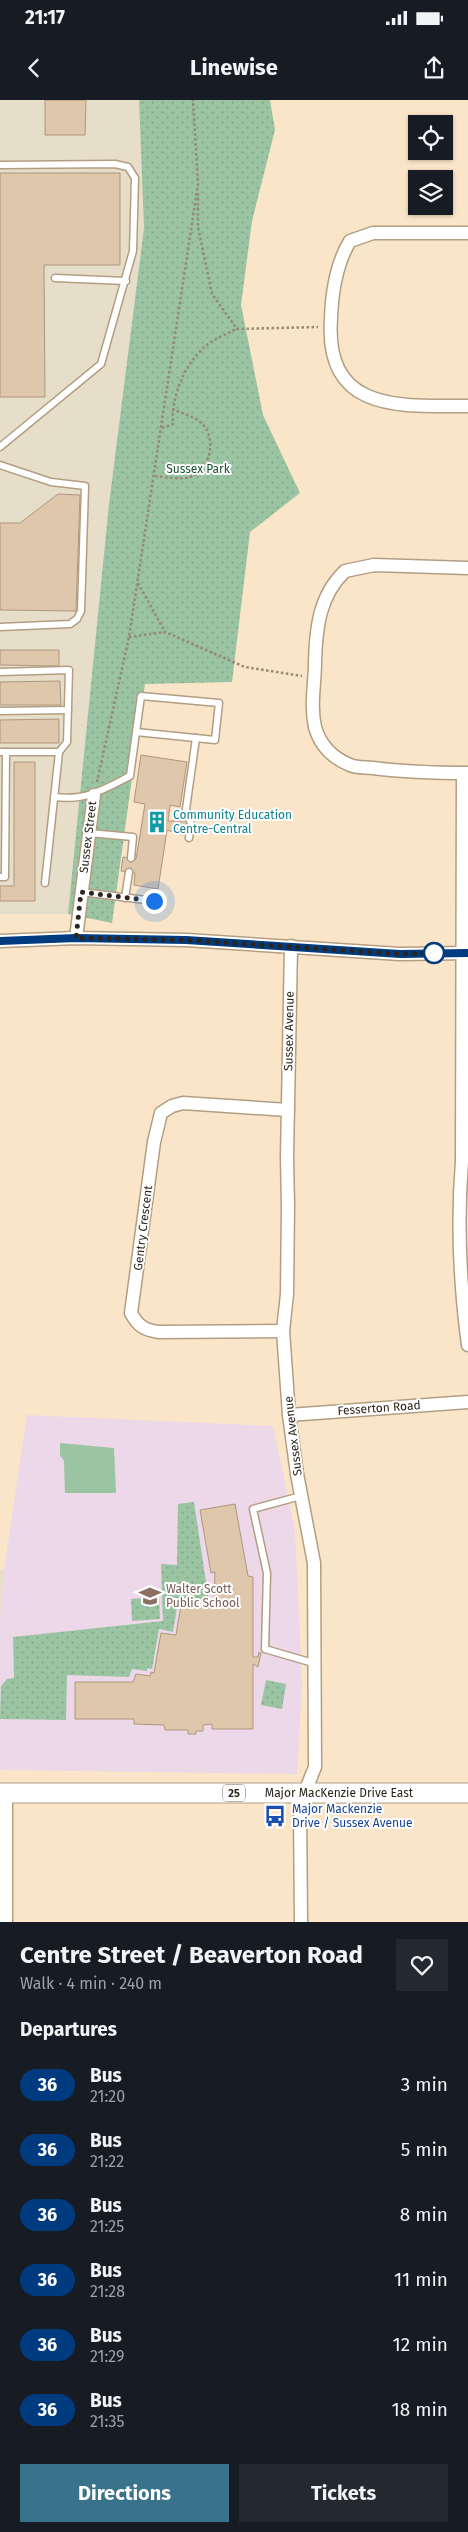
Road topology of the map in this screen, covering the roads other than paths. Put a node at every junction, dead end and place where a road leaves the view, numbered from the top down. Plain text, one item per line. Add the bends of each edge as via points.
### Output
1 (0, 164) edge
2 (468, 233) edge
3 (55, 278) dead end
4 (126, 281) junction
5 (468, 406) edge
6 (0, 447) edge
7 (0, 465) edge
8 (468, 568) edge
9 (0, 627) edge
10 (0, 672) edge
11 (68, 710) junction
12 (0, 711) edge
13 (136, 732) junction
14 (196, 738) junction
15 (3, 752) edge
16 (58, 752) junction
17 (466, 773) edge
18 (94, 795) junction
19 (54, 797) junction
20 (89, 833) junction
21 (190, 838) dead end
22 (131, 858) dead end
23 (129, 872) dead end
24 (0, 877) edge
25 (45, 883) dead end
26 (81, 892) junction
27 (125, 898) junction
28 (154, 901) dead end
29 (76, 938) junction
30 (0, 941) edge
31 (291, 946) junction
32 (464, 953) edge
33 (288, 1110) junction
34 (283, 1331) junction
35 (468, 1345) edge
36 (468, 1402) edge
37 (289, 1415) junction
38 (301, 1496) junction
39 (313, 1663) junction
40 (3, 1793) edge
41 (305, 1793) junction
42 (468, 1793) edge
43 (6, 1922) edge
44 (301, 1922) edge

1 - 4 lane via 115,164 133,171 133,251
2 - 5 street via 373,234 350,240 340,258 330,326 333,357 340,374 362,394 398,406
3 - 4 lane
4 - 6 lane via 101,364
7 - 9 lane via 51,482 85,486 81,611 77,619 70,624
8 - 17 street via 374,565 345,570 327,592 321,611 312,702 316,729 326,749 352,766 411,773
10 - 11 lane via 69,670
11 - 12 lane
11 - 16 lane via 67,742
13 - 14 lane
13 - 14 lane via 141,696 219,702 215,740
13 - 18 lane via 130,776
14 - 21 lane via 186,809 191,824
15 - 16 lane
15 - 24 lane via 5,877
16 - 19 lane
17 - 32 street
18 - 19 lane via 70,799
18 - 20 street, Sussex Street
19 - 25 lane
20 - 22 lane via 133,837
20 - 26 street, Sussex Street
23 - 27 lane
26 - 27 lane
26 - 29 street, Sussex Street
27 - 28 lane
29 - 30 street
29 - 31 street
31 - 32 street via 400,954
31 - 33 street, Sussex Avenue
32 - 35 street via 461,1242
33 - 34 street, Sussex Avenue
33 - 34 street, Gentry Crescent via 183,1103 161,1113 154,1142 131,1313 145,1330 159,1332
34 - 37 street, Sussex Avenue
36 - 37 street, Fesserton Road
37 - 38 street, Sussex Avenue
38 - 39 street, Sussex Avenue via 314,1563
38 - 39 lane via 252,1509 267,1573 264,1649
39 - 41 street, Sussex Avenue via 314,1772
40 - 41 main road, Major MacKenzie Drive East / 25
40 - 43 street
41 - 42 main road, Major MacKenzie Drive East / 25
41 - 44 street, Sussex Avenue via 300,1811

